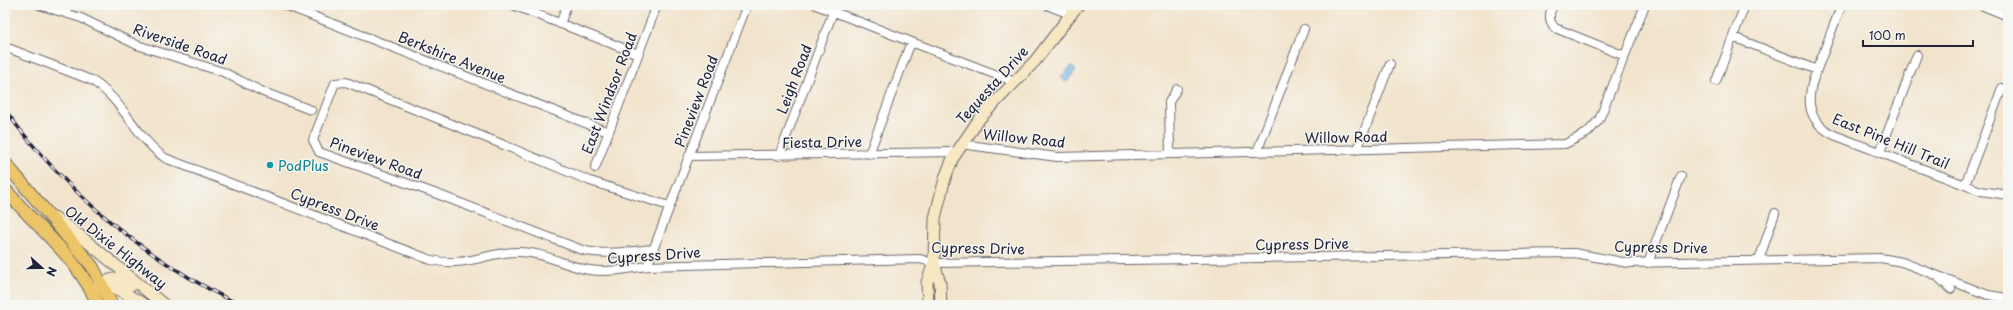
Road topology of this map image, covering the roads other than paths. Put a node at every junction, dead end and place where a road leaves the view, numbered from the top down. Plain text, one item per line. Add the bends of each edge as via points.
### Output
1 (39, 5) edge
2 (285, 5) edge
3 (513, 5) edge
4 (567, 5) edge
5 (657, 5) edge
6 (747, 5) edge
7 (816, 5) edge
8 (1047, 5) edge
9 (1078, 5) edge
10 (1553, 5) edge
11 (1645, 5) edge
12 (1745, 5) edge
13 (1842, 5) edge
14 (1981, 5) edge
15 (833, 12) junction
16 (1072, 15) junction
17 (2008, 16) edge
18 (560, 24) junction
19 (1304, 29) dead end
20 (1732, 37) junction
21 (911, 42) junction
22 (5, 47) edge
23 (638, 54) junction
24 (1625, 56) junction
25 (1917, 56) dead end
26 (1390, 64) dead end
27 (1817, 70) junction
28 (1716, 81) dead end
29 (1015, 82) junction
30 (2002, 88) dead end
31 (1177, 89) dead end
32 (310, 110) dead end
33 (608, 132) junction
34 (958, 148) junction
35 (1357, 150) junction
36 (1257, 152) junction
37 (1880, 152) junction
38 (869, 154) junction
39 (1170, 154) junction
40 (689, 156) junction
41 (778, 156) junction
42 (5, 163) edge
43 (595, 168) dead end
44 (1681, 176) dead end
45 (1965, 185) junction
46 (5, 189) edge
47 (2008, 195) edge
48 (670, 206) junction
49 (48, 213) junction
50 (1775, 213) dead end
51 (653, 249) junction
52 (1759, 260) junction
53 (1648, 263) junction
54 (934, 264) junction
55 (649, 267) junction
56 (1931, 273) junction
57 (96, 286) junction
58 (1951, 289) dead end
59 (2008, 298) edge
60 (98, 305) edge
61 (112, 305) edge
62 (145, 305) edge
63 (161, 305) edge
64 (164, 305) edge
65 (928, 305) edge
66 (941, 305) edge

1 - 32 street, Riverside Road via 81,18 138,45 224,72 264,92
2 - 33 street, Berkshire Avenue
3 - 18 street
4 - 18 street
5 - 23 street, East Windsor Road
6 - 40 street, Pineview Road
7 - 15 street
8 - 16 street
9 - 16 street, Tequesta Drive
10 - 24 street via 1550,19 1555,28
11 - 24 street, Willow Road
12 - 20 street
13 - 27 street, East Pine Hill Trail
14 - 17 street
15 - 21 street
15 - 41 street, Leigh Road
16 - 29 street, Tequesta Drive via 1040,56
18 - 23 street
19 - 36 street
20 - 27 street
20 - 28 street
21 - 29 street
21 - 38 street
22 - 55 street, Cypress Drive via 91,80 100,86 112,96 148,144 165,158 431,260 459,263 503,253 524,252 542,254 576,267 602,272
23 - 33 street, East Windsor Road
24 - 35 street, Willow Road via 1599,120 1587,133 1571,142 1552,146
25 - 37 street
26 - 35 street
27 - 37 street, East Pine Hill Trail via 1809,93 1811,108 1818,122 1829,132
29 - 34 street, Tequesta Drive via 980,118
30 - 45 street
31 - 39 street via 1169,102
33 - 43 street, East Windsor Road
34 - 38 street, Fiesta Drive
34 - 39 street, Willow Road via 1057,157
34 - 54 street, Tequesta Drive via 939,198 935,218
35 - 36 street, Willow Road
36 - 39 street, Willow Road
37 - 45 street, East Pine Hill Trail
38 - 41 street, Fiesta Drive
40 - 41 street, Fiesta Drive
40 - 48 street, Pineview Road
42 - 49 main road, Old Dixie Highway
44 - 53 street
45 - 47 street, East Pine Hill Trail via 1986,192
46 - 57 main road, Old Dixie Highway
48 - 51 street, Pineview Road
48 - 51 street, Pineview Road via 590,181 346,82 335,83 313,140 319,152 582,250 609,253
49 - 57 main road, Old Dixie Highway via 92,266
49 - 64 street, Old Dixie Highway via 80,235
50 - 52 street
51 - 55 street, Pineview Road
52 - 53 street, Cypress Drive
52 - 56 street, Cypress Drive via 1881,258 1902,262
53 - 54 street, Cypress Drive via 1613,261 1574,253
54 - 55 street, Cypress Drive via 920,259
54 - 65 street, Tequesta Drive via 927,282
54 - 66 street, Tequesta Drive via 940,283
56 - 58 street
56 - 59 street, Cypress Drive via 1988,295
57 - 60 main road, Old Dixie Highway
57 - 61 main road, Old Dixie Highway
57 - 62 street, Old Dixie Highway via 125,292
57 - 63 street via 109,279 123,279

